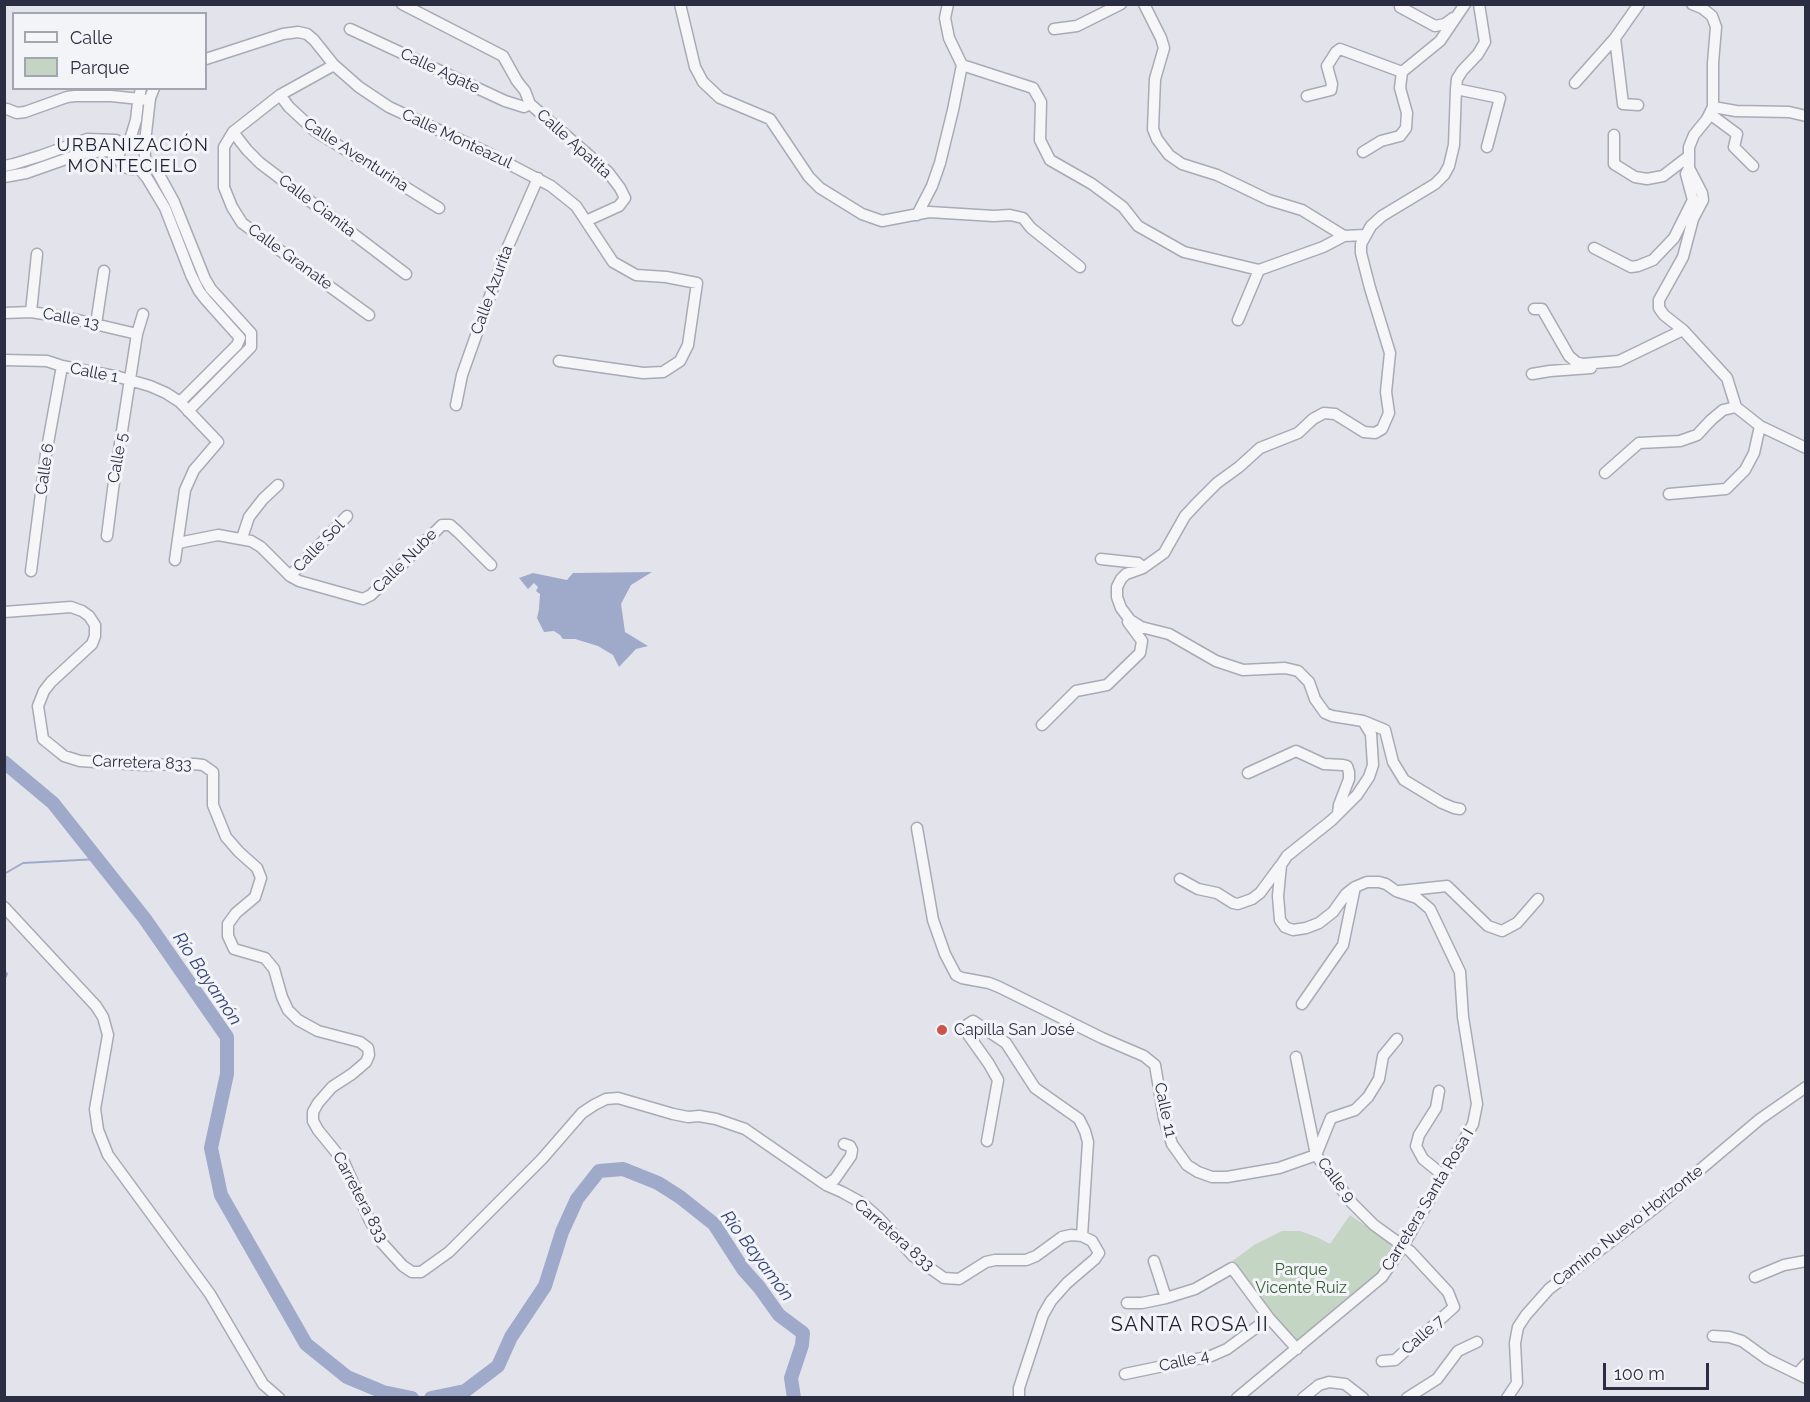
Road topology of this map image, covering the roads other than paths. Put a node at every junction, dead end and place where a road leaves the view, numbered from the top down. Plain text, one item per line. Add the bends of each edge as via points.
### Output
1 (402, 4) edge
2 (680, 4) edge
3 (948, 4) edge
4 (1121, 4) edge
5 (1144, 4) edge
6 (1400, 4) edge
7 (1465, 4) edge
8 (1479, 4) edge
9 (1639, 4) edge
10 (1699, 6) edge
11 (1458, 15) junction
12 (350, 29) dead end
13 (1054, 29) dead end
14 (1615, 38) junction
15 (207, 59) edge
16 (962, 64) junction
17 (334, 65) junction
18 (1402, 72) junction
19 (1575, 83) dead end
20 (1456, 89) junction
21 (280, 95) junction
22 (143, 96) edge
23 (1307, 96) dead end
24 (530, 104) junction
25 (1638, 105) dead end
26 (6, 109) dead end
27 (1712, 110) junction
28 (1806, 116) edge
29 (233, 132) junction
30 (1614, 135) dead end
31 (122, 146) junction
32 (1487, 147) dead end
33 (1364, 152) dead end
34 (1689, 156) junction
35 (142, 159) junction
36 (4, 165) edge
37 (1753, 166) dead end
38 (1689, 168) junction
39 (4, 177) edge
40 (538, 178) junction
41 (439, 208) dead end
42 (917, 215) junction
43 (586, 221) junction
44 (1364, 235) junction
45 (1344, 236) junction
46 (1594, 248) dead end
47 (37, 254) dead end
48 (1080, 267) dead end
49 (1259, 270) junction
50 (104, 271) dead end
51 (406, 274) dead end
52 (1534, 309) dead end
53 (31, 312) junction
54 (4, 313) edge
55 (143, 314) dead end
56 (369, 315) dead end
57 (1238, 320) dead end
58 (96, 324) junction
59 (1683, 330) junction
60 (137, 334) junction
61 (4, 360) edge
62 (559, 362) dead end
63 (1601, 362) junction
64 (62, 366) junction
65 (1532, 374) dead end
66 (131, 380) junction
67 (180, 402) junction
68 (456, 405) dead end
69 (1736, 407) junction
70 (188, 411) junction
71 (1760, 426) junction
72 (1806, 448) edge
73 (1605, 472) dead end
74 (278, 485) dead end
75 (1668, 494) dead end
76 (347, 516) dead end
77 (107, 536) dead end
78 (242, 538) junction
79 (178, 543) junction
80 (1101, 559) dead end
81 (175, 560) dead end
82 (491, 565) dead end
83 (1143, 568) junction
84 (31, 572) dead end
85 (290, 576) junction
86 (1121, 608) junction
87 (4, 612) edge
88 (1363, 720) junction
89 (1042, 725) dead end
90 (1248, 773) dead end
91 (1460, 809) dead end
92 (1338, 814) junction
93 (917, 828) dead end
94 (1281, 865) junction
95 (1180, 879) dead end
96 (1355, 887) junction
97 (1396, 891) junction
98 (1538, 900) dead end
99 (4, 907) edge
100 (1302, 1004) dead end
101 (1397, 1039) dead end
102 (1296, 1057) dead end
103 (1806, 1087) edge
104 (1439, 1091) dead end
105 (987, 1141) dead end
106 (844, 1144) dead end
107 (1316, 1155) junction
108 (1444, 1176) junction
109 (826, 1185) junction
110 (1082, 1236) junction
111 (1403, 1246) junction
112 (1154, 1261) dead end
113 (1806, 1261) edge
114 (1755, 1277) dead end
115 (1166, 1298) junction
116 (1127, 1303) dead end
117 (1269, 1318) junction
118 (1713, 1336) dead end
119 (1477, 1342) dead end
120 (1297, 1349) junction
121 (1382, 1361) dead end
122 (1806, 1364) edge
123 (1125, 1374) dead end
124 (1802, 1376) edge
125 (279, 1398) edge
126 (1019, 1398) edge
127 (1237, 1398) edge
128 (1302, 1398) edge
129 (1363, 1398) edge
130 (1407, 1398) edge
131 (1507, 1398) edge

1 - 24 street, Calle Apatita via 503,56
2 - 42 street via 695,67 703,82 720,98 770,119 808,177 820,188 862,214 882,221
3 - 16 street via 945,18 949,38
4 - 13 street via 1077,26
5 - 45 street via 1164,48 1155,79 1153,129 1169,155 1269,200 1302,210
6 - 11 street via 1435,26
7 - 11 street
8 - 20 street via 1485,42 1462,71
9 - 14 street
10 - 27 street via 1712,16 1716,27
11 - 18 street via 1440,42
12 - 24 street, Calle Agate via 505,101 525,107
14 - 19 street
14 - 25 street via 1623,104
15 - 17 street, Calle Monteazul via 298,32 314,40
16 - 42 street via 940,163
16 - 49 street via 1033,88 1041,102 1040,140 1050,160 1123,207 1138,226 1184,252
17 - 21 street
17 - 40 street, Calle Monteazul via 389,107
18 - 23 street via 1340,49 1327,66 1331,90
18 - 33 street via 1400,88 1407,113 1406,128 1400,136 1381,141
20 - 32 street via 1500,98
20 - 44 street via 1454,145 1444,175 1382,216
21 - 29 street
21 - 41 street, Calle Aventurina via 315,131
22 - 26 street via 75,96 25,112
22 - 31 street
22 - 35 street
24 - 43 street, Calle Apatita via 608,172 625,198 620,206
27 - 28 street
27 - 34 street via 1694,135
27 - 37 street via 1737,134 1734,147
29 - 51 street, Calle Cianita via 260,163
29 - 56 street, Calle Granate via 224,147 224,188 242,223
30 - 34 street via 1614,164 1635,177 1663,176
31 - 35 street via 140,145
31 - 35 street via 123,165 130,168
31 - 36 street via 87,139
31 - 39 street via 82,153
34 - 38 street
35 - 67 street via 199,291 240,338
35 - 70 street via 157,171 174,202 211,289 251,333 251,347
38 - 46 street via 1686,174 1693,200 1674,238 1653,260 1631,267
38 - 59 street via 1703,200 1693,219 1683,257 1659,300 1664,315
40 - 43 street, Calle Monteazul via 576,206
40 - 68 street, Calle Azurita via 506,251 462,375
42 - 48 street via 929,212 1023,218
43 - 62 street, Calle Monteazul via 613,261 636,275 697,283 688,345 680,361 663,372
44 - 45 street
44 - 83 street via 1361,253 1390,353 1386,392 1389,413 1383,429 1364,432 1335,414 1324,413 1298,433 1260,448 1198,502 1185,516 1164,553
45 - 49 street
47 - 53 street
49 - 57 street
50 - 58 street
52 - 63 street via 1542,309 1576,362
53 - 54 street, Calle 13
53 - 58 street, Calle 13
55 - 60 street, Calle 5
58 - 60 street, Calle 13
59 - 63 street via 1619,361
59 - 69 street via 1727,378
60 - 66 street, Calle 5
61 - 64 street, Calle 1 via 47,361
63 - 65 street via 1598,367
64 - 66 street, Calle 1
64 - 84 street, Calle 6
66 - 67 street, Calle 1
66 - 77 street, Calle 5
67 - 70 street, Calle 1
69 - 71 street
69 - 73 street via 1723,410 1697,435 1680,441 1639,443
70 - 79 street, Calle 1 via 218,442 194,470 185,490
71 - 72 street
71 - 75 street via 1754,453 1745,470 1726,489
74 - 78 street via 249,517
76 - 85 street, Calle Sol
78 - 79 street, Calle Nube via 218,535
78 - 85 street, Calle Nube via 261,547
79 - 81 street
80 - 83 street via 1138,563
82 - 85 street, Calle Nube via 450,525 442,525 363,599 299,582
83 - 86 street via 1120,579 1117,597
86 - 88 street via 1141,627 1168,634 1216,661 1243,670 1298,671 1309,682 1325,713
86 - 89 street via 1142,641 1140,653 1107,685 1076,691
87 - 109 street, Carretera 833 via 71,607 89,616 95,626 92,644 51,682 38,706 43,739 52,747 80,761 194,764 213,772 213,805 219,824 239,852 257,867 261,878 255,897 228,924 234,949 265,958 274,969 288,1010 298,1020 368,1048 366,1062 318,1103 313,1121 344,1162 382,1243 403,1266 421,1272 449,1252 582,1113 606,1100 618,1098 745,1129
88 - 91 street via 1385,730 1393,762 1404,780
88 - 92 street via 1371,734 1373,765 1357,795
90 - 92 street via 1296,751 1324,764 1347,766 1349,778
92 - 94 street
93 - 107 street, Calle 11 via 933,920 956,975 999,987 1144,1056 1155,1065 1169,1135 1187,1166 1212,1177 1227,1178 1279,1168
94 - 95 street via 1260,893 1238,904
94 - 96 street via 1280,920 1293,930 1319,923
96 - 97 street, Carretera Santa Rosa I via 1379,882
96 - 100 street via 1343,945
97 - 98 street via 1447,886 1488,926 1502,931 1517,923
97 - 108 street, Carretera Santa Rosa I via 1417,898 1430,909 1460,972 1477,1104 1473,1124
99 - 125 street via 103,1017 108,1035 95,1109 108,1155 210,1294 263,1384
101 - 107 street via 1383,1056 1379,1079 1368,1096 1356,1110 1331,1118
102 - 107 street, Calle 9
103 - 131 street, Camino Nuevo Horizonte via 1760,1119 1656,1207 1549,1288 1518,1328 1518,1383
104 - 108 street via 1436,1108 1416,1146 1423,1159
105 - 110 street via 998,1080 967,1033 967,1025 973,1021 1006,1043 1035,1088 1079,1119 1088,1142
106 - 109 street via 850,1146 851,1156
107 - 111 street, Calle 9 via 1352,1203
108 - 111 street, Carretera Santa Rosa I
109 - 110 street, Carretera 833 via 862,1203 913,1256 944,1278 959,1279 995,1260 1026,1260 1062,1237
110 - 126 street via 1092,1241 1099,1253 1051,1301 1019,1388
111 - 120 street, Carretera Santa Rosa I via 1374,1285
111 - 121 street, Calle 7 via 1448,1292 1454,1307 1395,1360
112 - 115 street
113 - 114 street
115 - 116 street
115 - 117 street via 1195,1289 1232,1268
117 - 120 street
117 - 123 street, Calle 4 via 1211,1356
118 - 124 street via 1742,1341
119 - 130 street via 1458,1352 1437,1379
120 - 127 street, Carretera Santa Rosa I
122 - 124 street
128 - 129 street via 1319,1384 1329,1382 1345,1384

